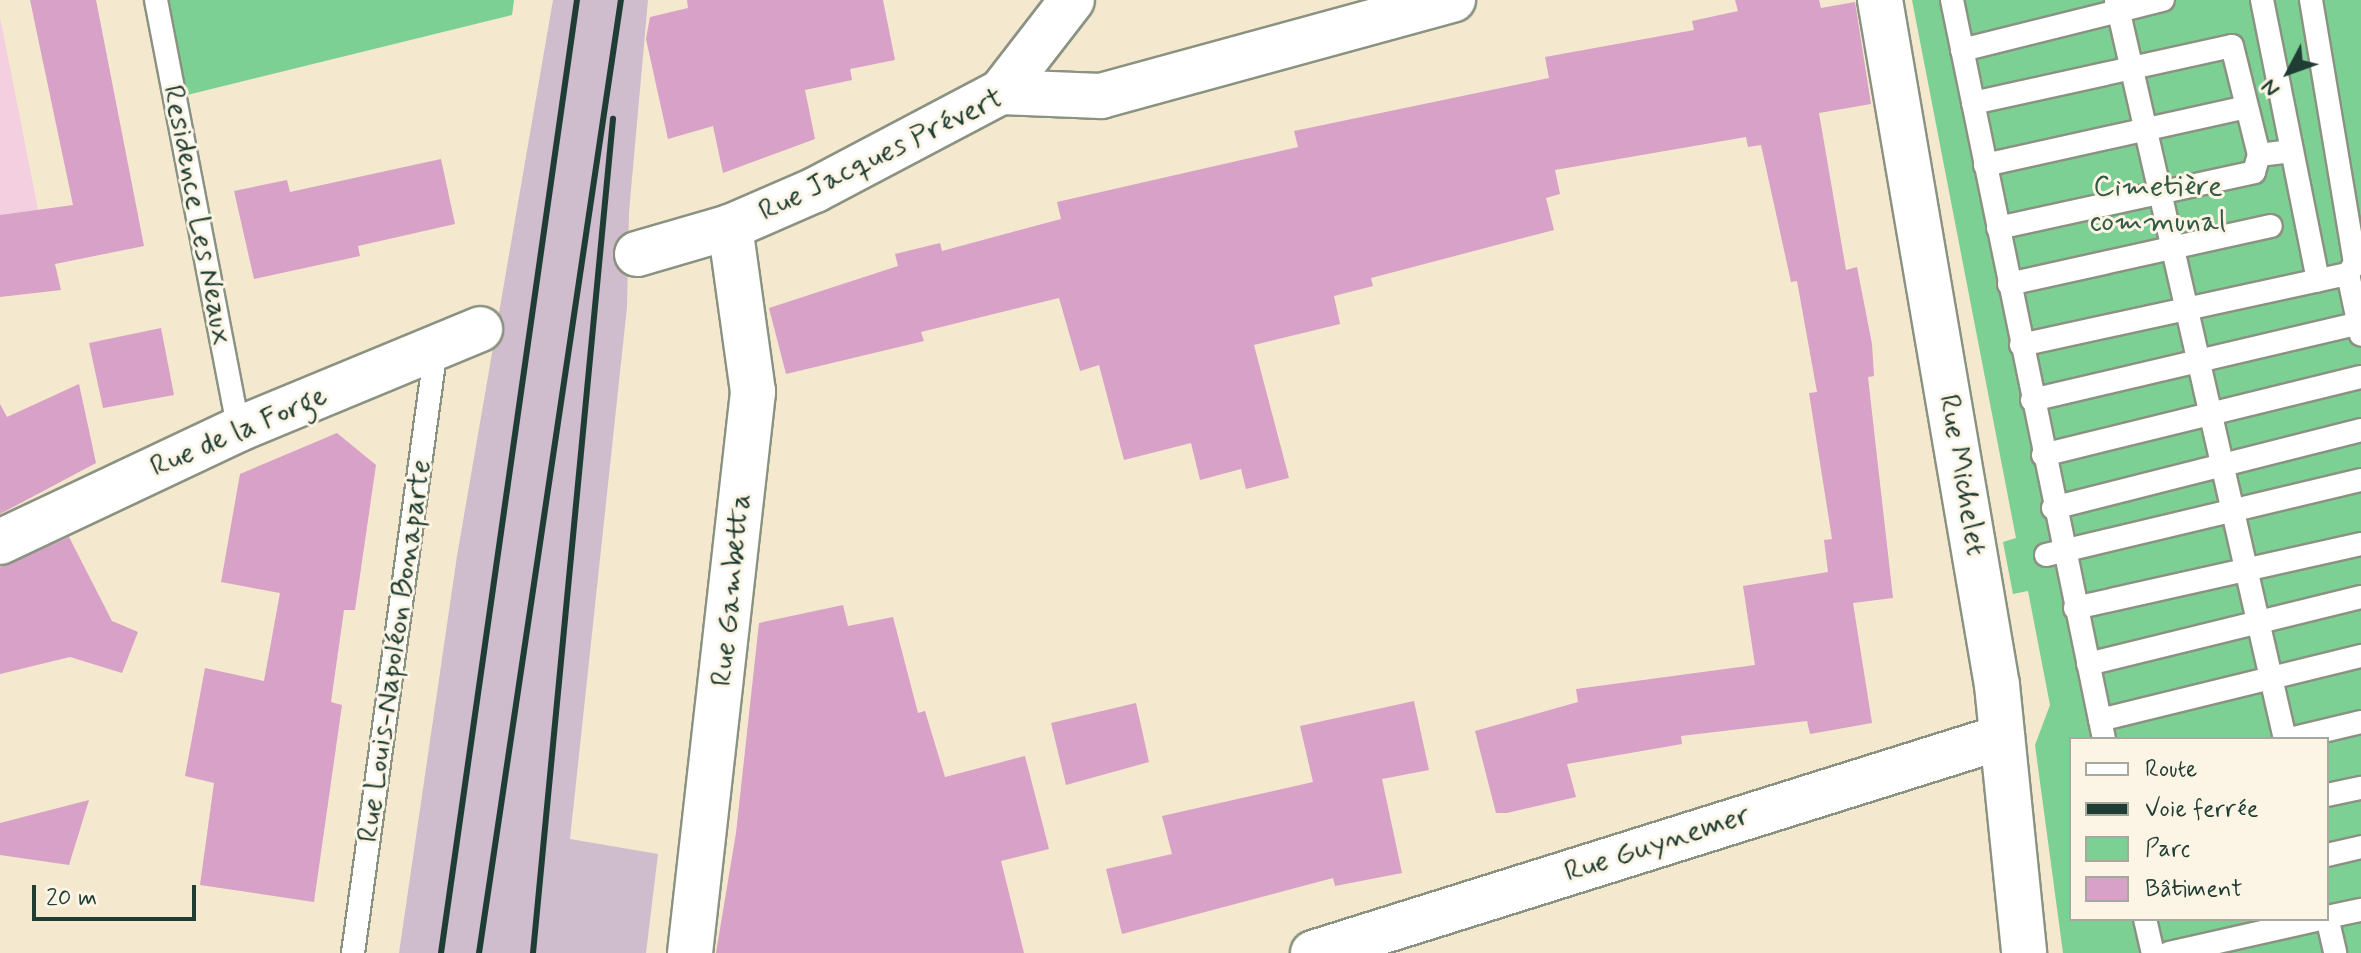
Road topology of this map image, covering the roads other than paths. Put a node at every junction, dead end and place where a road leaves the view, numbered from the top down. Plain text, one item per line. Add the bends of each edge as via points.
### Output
1 (156, 0) edge
2 (1072, 0) edge
3 (1453, 0) edge
4 (1880, 0) edge
5 (1952, 0) edge
6 (2163, 0) edge
7 (2262, 0) edge
8 (2311, 0) edge
9 (2118, 6) edge
10 (1962, 50) junction
11 (2132, 67) junction
12 (1001, 92) junction
13 (1973, 103) junction
14 (2247, 107) junction
15 (2145, 129) junction
16 (2292, 151) junction
17 (2259, 155) junction
18 (1985, 165) junction
19 (2160, 192) junction
20 (2271, 226) dead end
21 (730, 227) junction
22 (1998, 228) junction
23 (2173, 249) junction
24 (637, 254) dead end
25 (2348, 274) junction
26 (2318, 280) junction
27 (2009, 284) junction
28 (2186, 308) junction
29 (2360, 327) edge
30 (480, 329) dead end
31 (2021, 345) junction
32 (436, 348) junction
33 (2198, 361) junction
34 (2361, 377) edge
35 (2032, 400) junction
36 (2210, 414) junction
37 (239, 429) junction
38 (2361, 430) edge
39 (2043, 455) junction
40 (2222, 464) junction
41 (2361, 480) edge
42 (2053, 508) junction
43 (2232, 510) junction
44 (0, 542) edge
45 (2361, 544) edge
46 (2054, 554) junction
47 (2246, 570) junction
48 (2361, 597) edge
49 (2075, 608) junction
50 (2257, 622) junction
51 (2361, 656) edge
52 (2088, 664) junction
53 (2271, 678) junction
54 (2361, 722) edge
55 (2102, 730) edge
56 (2002, 737) junction
57 (2287, 737) edge
58 (2297, 737) edge
59 (2361, 788) edge
60 (2329, 795) edge
61 (2361, 847) edge
62 (2329, 855) edge
63 (2361, 910) edge
64 (2329, 917) edge
65 (2145, 921) edge
66 (2311, 921) edge
67 (2328, 921) edge
68 (353, 953) edge
69 (690, 953) edge
70 (1313, 953) edge
71 (2024, 953) edge
72 (2153, 953) edge
73 (2169, 953) edge
74 (2335, 953) edge

1 - 37 lane, Residence Les Neaux
2 - 12 street
3 - 12 street, Rue Jacques Prévert via 1101,96
4 - 56 street, Rue Michelet via 1995,670
5 - 10 lane
6 - 9 lane
7 - 16 lane
8 - 25 lane via 2355,263
9 - 10 lane
9 - 11 lane
10 - 13 lane
11 - 13 lane
11 - 14 lane via 2232,46
11 - 15 lane
12 - 21 street, Rue Jacques Prévert via 815,190
13 - 18 lane
14 - 15 lane
14 - 17 lane
15 - 18 lane
15 - 19 lane
16 - 17 lane
16 - 26 lane
17 - 19 lane via 2254,172
18 - 22 lane
19 - 22 lane
19 - 23 lane
20 - 23 lane
21 - 24 street, Rue Jacques Prévert
21 - 69 street, Rue Gambetta via 753,392
22 - 27 lane
23 - 27 lane
23 - 28 lane
25 - 26 lane
25 - 29 lane
26 - 28 lane
27 - 31 lane
28 - 31 lane
28 - 33 lane
29 - 33 lane
30 - 32 street, Rue de la Forge
31 - 35 lane
32 - 37 street, Rue de la Forge
32 - 68 lane, Rue Louis-Napoléon Bonaparte
33 - 35 lane
33 - 36 lane
34 - 36 lane
35 - 39 lane
36 - 39 lane
36 - 40 lane
37 - 44 street, Rue de la Forge
38 - 40 lane
39 - 42 lane
40 - 42 lane
40 - 43 lane
41 - 43 lane
42 - 46 lane
43 - 46 lane
43 - 47 lane
45 - 47 lane
46 - 49 lane
47 - 49 lane
47 - 50 lane
48 - 50 lane
49 - 52 lane
50 - 52 lane
50 - 53 lane
51 - 53 lane
52 - 55 lane
53 - 55 lane
53 - 57 lane
54 - 58 lane
56 - 70 street, Rue Guynemer
56 - 71 street, Rue Michelet
59 - 60 lane
61 - 62 lane
63 - 64 lane
65 - 72 lane
66 - 73 lane
67 - 74 lane

